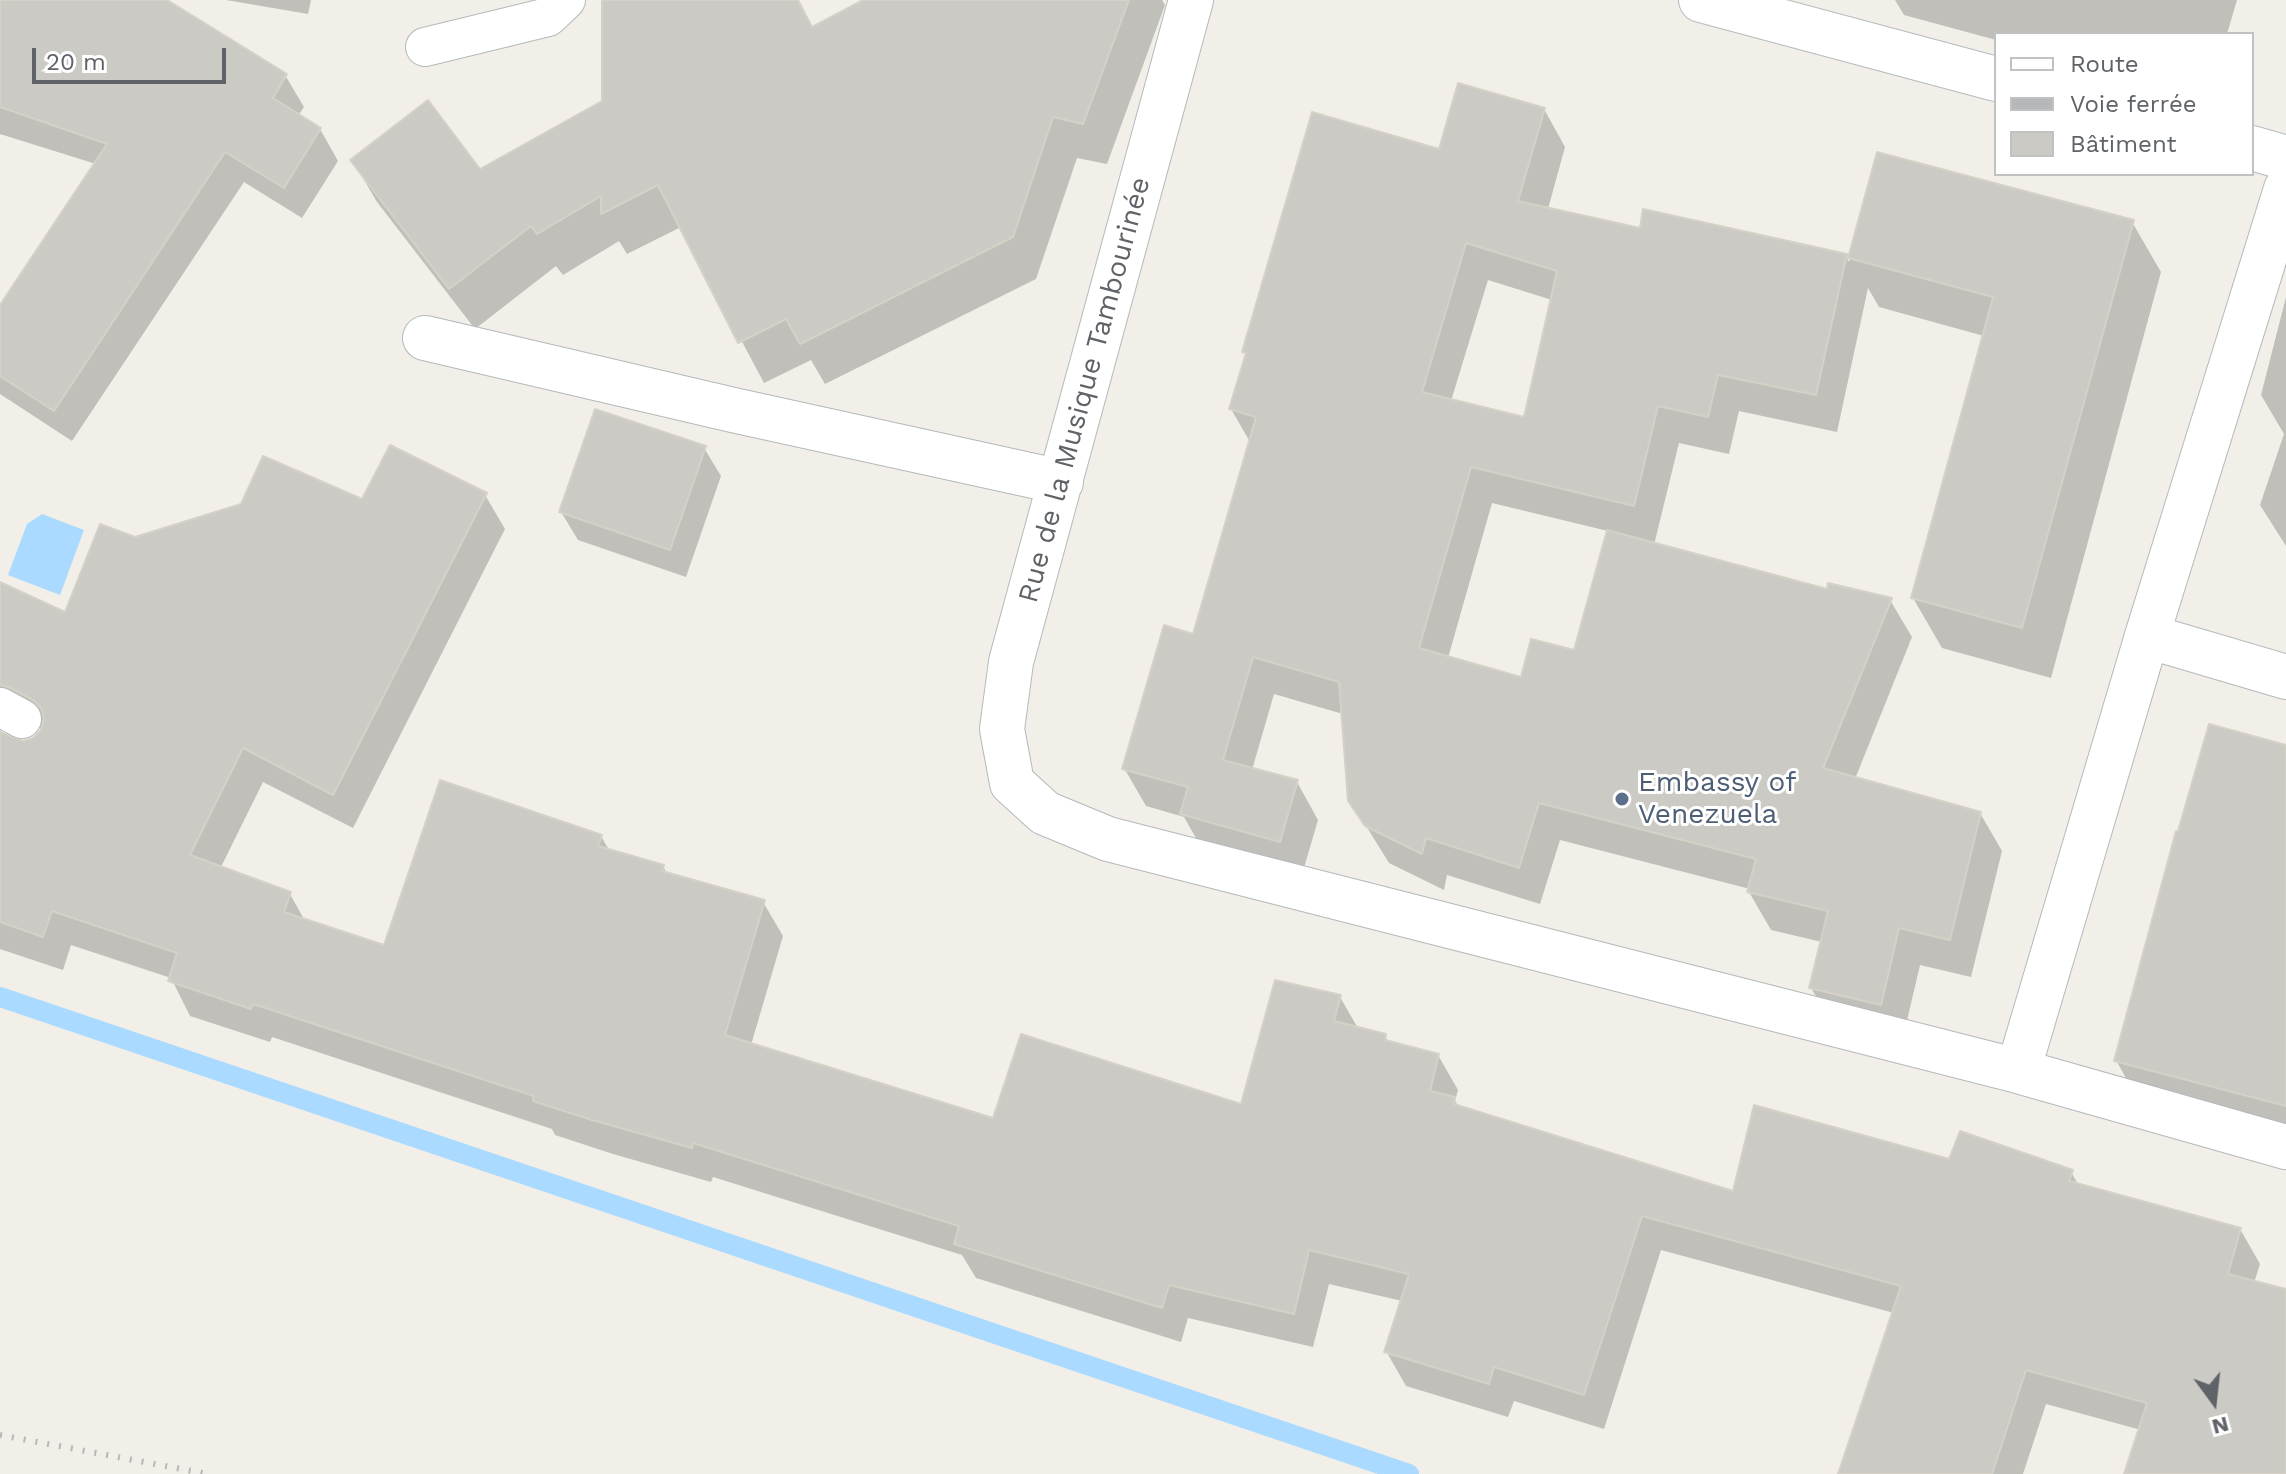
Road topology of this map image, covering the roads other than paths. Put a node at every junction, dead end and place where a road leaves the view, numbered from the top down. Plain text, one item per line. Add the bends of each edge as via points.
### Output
1 (566, 0) edge
2 (1191, 0) edge
3 (1701, 0) edge
4 (425, 47) dead end
5 (1994, 78) edge
6 (2254, 149) edge
7 (2286, 158) edge
8 (2286, 189) edge
9 (425, 338) dead end
10 (1061, 482) junction
11 (2147, 636) junction
12 (2286, 677) edge
13 (2018, 1071) junction
14 (2286, 1147) edge

1 - 4 lane via 548,17
2 - 10 street, Rue de la Musique Tambourinée
3 - 5 street
6 - 7 street
8 - 11 street
9 - 10 street
10 - 13 street, Rue de la Musique Tambourinée via 1011,662 1002,729 1012,783 1045,813 1108,839
11 - 12 street
11 - 13 street
13 - 14 street

